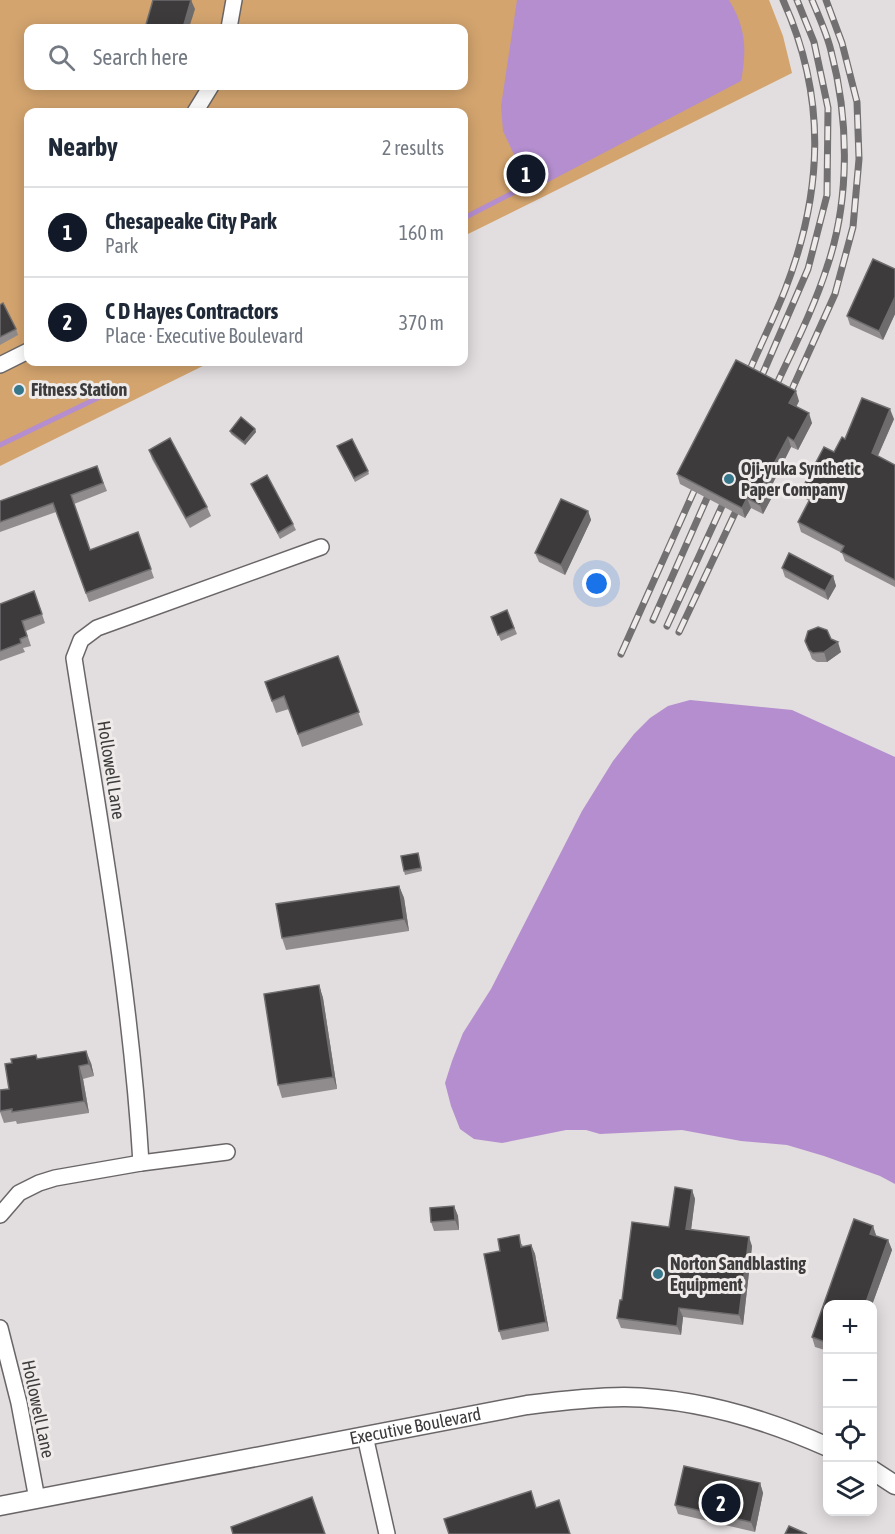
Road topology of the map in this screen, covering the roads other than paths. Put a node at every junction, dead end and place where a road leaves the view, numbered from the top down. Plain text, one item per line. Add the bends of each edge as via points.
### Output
1 (234, 0) edge
2 (230, 24) edge
3 (209, 90) edge
4 (197, 108) edge
5 (24, 353) edge
6 (0, 365) edge
7 (321, 547) dead end
8 (227, 1152) dead end
9 (141, 1163) junction
10 (0, 1215) edge
11 (0, 1328) edge
12 (365, 1436) junction
13 (823, 1445) edge
14 (877, 1473) edge
15 (895, 1485) edge
16 (37, 1499) junction
17 (0, 1506) edge
18 (387, 1534) edge

1 - 2 street
3 - 4 street
5 - 6 street
7 - 9 street, Hollowell Lane via 97,628 81,640 74,657 110,885 138,1102
8 - 9 street
9 - 10 street via 39,1183 19,1193
11 - 16 street, Hollowell Lane
12 - 13 street, Executive Boulevard via 527,1405 622,1397 694,1404 734,1413
12 - 16 street, Executive Boulevard
12 - 18 street
14 - 15 street
16 - 17 street, Executive Boulevard

